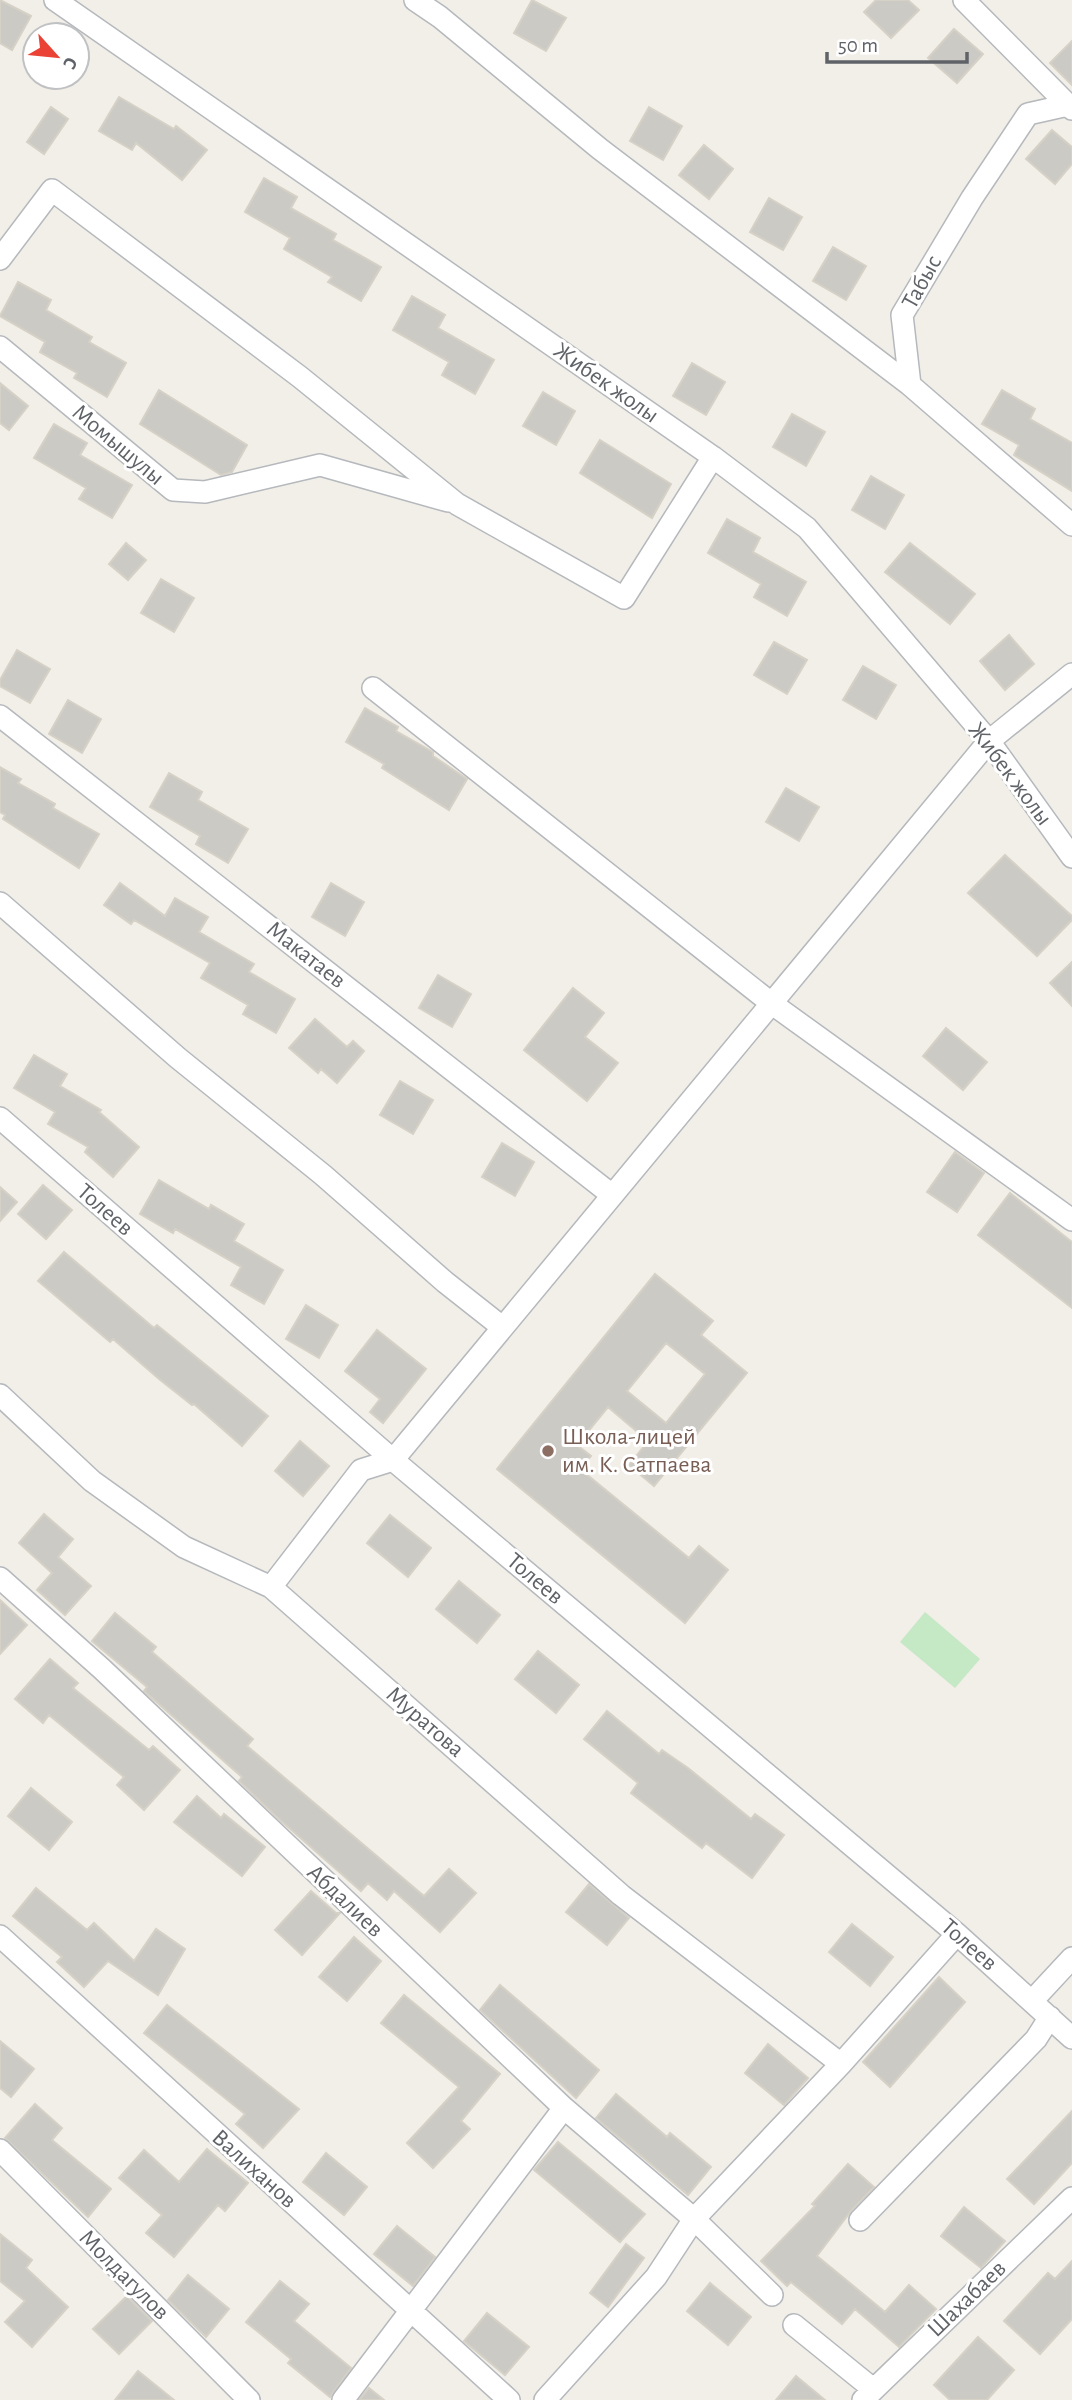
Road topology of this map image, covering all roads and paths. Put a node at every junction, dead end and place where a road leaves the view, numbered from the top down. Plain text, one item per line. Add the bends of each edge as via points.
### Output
1 (55, 0) edge
2 (415, 0) edge
3 (964, 0) edge
4 (1070, 107) edge
5 (0, 259) edge
6 (0, 347) edge
7 (910, 385) junction
8 (713, 457) junction
9 (457, 504) junction
10 (1072, 526) edge
11 (1072, 674) edge
12 (373, 688) dead end
13 (0, 716) edge
14 (989, 741) junction
15 (1072, 857) edge
16 (0, 903) edge
17 (771, 1003) junction
18 (0, 1118) edge
19 (612, 1195) junction
20 (1072, 1220) edge
21 (502, 1327) junction
22 (0, 1395) edge
23 (393, 1460) junction
24 (0, 1578) edge
25 (271, 1587) junction
26 (957, 1934) junction
27 (0, 1936) edge
28 (1072, 1958) edge
29 (1032, 2001) junction
30 (1050, 2017) junction
31 (1072, 2038) edge
32 (841, 2064) junction
33 (564, 2108) junction
34 (0, 2150) edge
35 (1072, 2198) edge
36 (694, 2218) junction
37 (860, 2220) dead end
38 (772, 2295) dead end
39 (409, 2311) junction
40 (794, 2325) dead end
41 (868, 2395) edge
42 (248, 2400) edge
43 (343, 2400) edge
44 (509, 2400) edge
45 (545, 2400) edge

1 - 8 street, Жибек жолы
2 - 7 street via 600,149
3 - 4 street
4 - 7 street, Табыс via 1028,114 923,277 902,315
5 - 9 street via 52,190 300,377
6 - 9 street, Момышулы via 173,490 205,492 320,465
7 - 10 street
8 - 9 street via 624,598
8 - 14 street, Жибек жолы via 807,528
11 - 14 street
12 - 17 street
13 - 19 street, Макатаев
14 - 15 street, Жибек жолы
14 - 17 street
16 - 21 street via 178,1058
17 - 19 street
17 - 20 street
18 - 23 street, Толеев
19 - 21 street
21 - 23 street
22 - 25 street, Муратова via 92,1481 184,1547
23 - 25 street via 361,1470
23 - 26 street, Толеев
24 - 33 street, Абдалиев via 102,1669
25 - 32 street, Муратова via 621,1895
26 - 29 street, Толеев
26 - 32 street
27 - 39 street, Валиханов
28 - 29 street
29 - 30 street, Толеев
30 - 31 street, Толеев
30 - 37 street via 1036,2039
32 - 36 street
33 - 36 street, Абдалиев
33 - 39 street
34 - 42 street, Молдагулов
35 - 41 street, Шахабаев
36 - 38 street, Абдалиев
36 - 45 street via 656,2277
39 - 43 street
39 - 44 street, Валиханов
40 - 41 street

